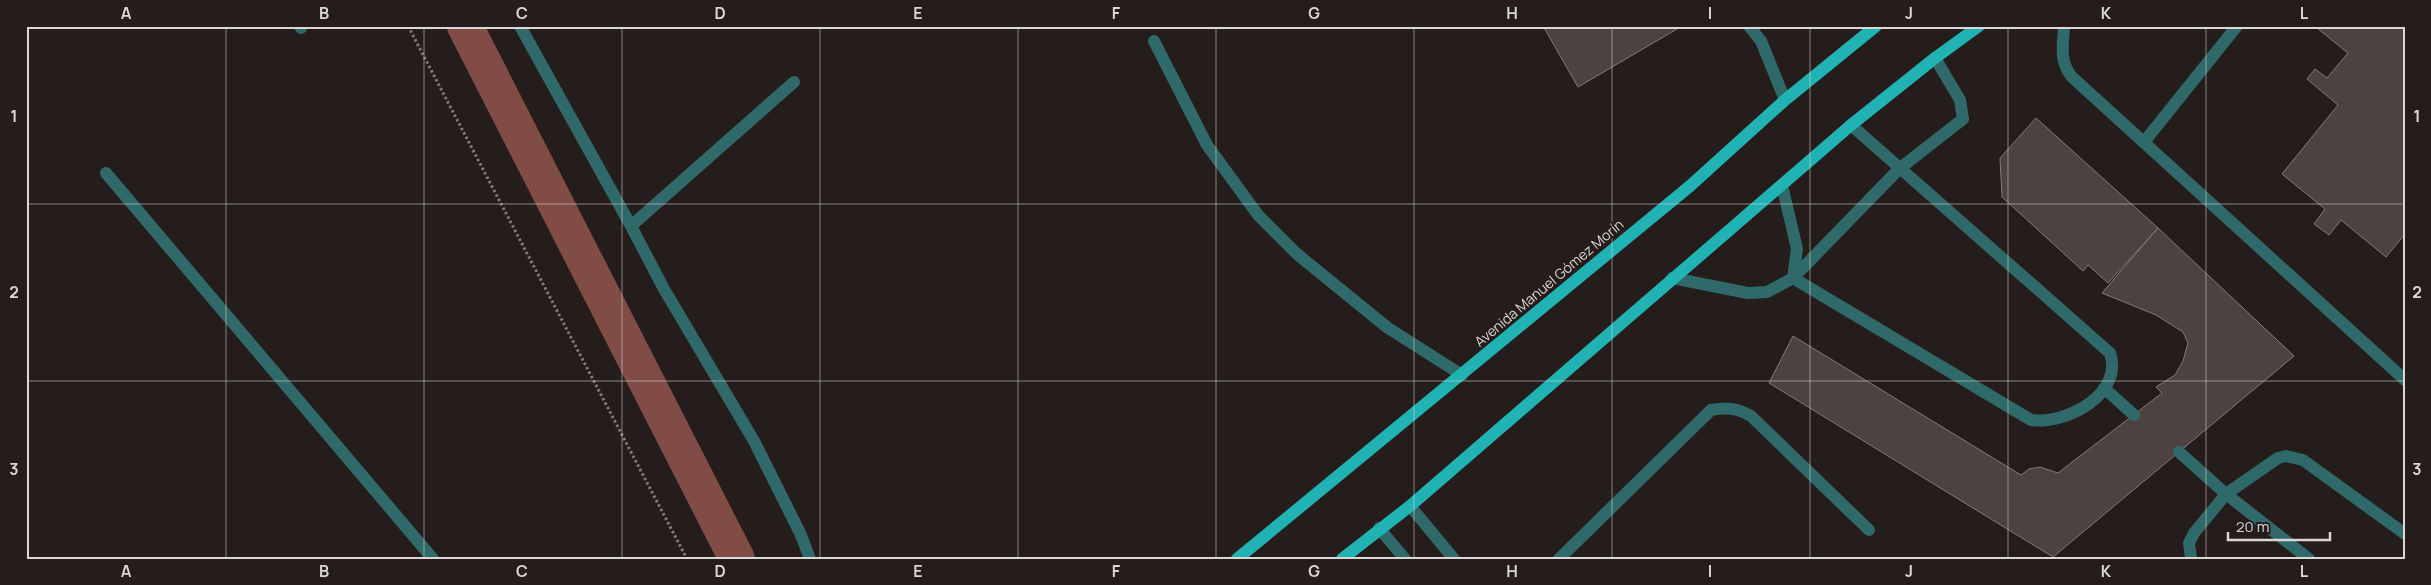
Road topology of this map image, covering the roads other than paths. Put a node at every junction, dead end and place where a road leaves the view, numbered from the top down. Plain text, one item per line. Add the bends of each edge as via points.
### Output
1 (520, 26) edge
2 (1749, 26) edge
3 (1876, 26) edge
4 (1978, 26) edge
5 (2064, 26) edge
6 (2237, 26) edge
7 (1154, 41) dead end
8 (1935, 58) junction
9 (794, 82) dead end
10 (1786, 100) junction
11 (1851, 125) junction
12 (2144, 142) junction
13 (1899, 169) junction
14 (106, 173) dead end
15 (1782, 185) junction
16 (631, 226) junction
17 (1672, 278) junction
18 (1793, 278) junction
19 (1462, 375) junction
20 (2405, 380) edge
21 (2104, 388) junction
22 (2134, 415) dead end
23 (2179, 452) dead end
24 (2226, 494) junction
25 (1410, 506) junction
26 (1379, 528) junction
27 (1869, 530) dead end
28 (2405, 534) edge
29 (434, 559) edge
30 (810, 559) edge
31 (1237, 559) edge
32 (1342, 559) edge
33 (1405, 559) edge
34 (1454, 559) edge
35 (1559, 559) edge
36 (2191, 559) edge
37 (2309, 559) edge

1 - 16 lane
2 - 10 lane via 1761,41
3 - 10 main road, Avenida Manuel Gómez Morín
4 - 8 main road
5 - 12 lane via 2062,57 2065,68
6 - 12 lane
7 - 19 lane via 1207,145 1258,215 1297,254 1388,328
8 - 11 main road
8 - 13 lane via 1960,100 1963,119
9 - 16 lane
10 - 19 main road, Avenida Manuel Gómez Morín via 1690,186
11 - 13 lane
11 - 15 main road
12 - 20 lane
13 - 18 lane
13 - 21 lane via 2110,353 2114,363 2112,376
14 - 29 lane
15 - 17 main road
15 - 18 lane via 1797,249
16 - 30 lane via 664,289 754,441 801,534
17 - 18 lane via 1748,293 1767,292
17 - 25 main road
18 - 21 lane via 2031,420 2052,420 2084,408
19 - 31 main road, Avenida Manuel Gómez Morín
21 - 22 lane
23 - 24 lane
24 - 28 lane via 2278,458 2294,457 2303,460
24 - 36 lane via 2194,533 2189,543
24 - 37 lane
25 - 26 main road
25 - 34 lane
26 - 32 main road
26 - 33 lane
27 - 35 lane via 1751,416 1726,407 1711,410

